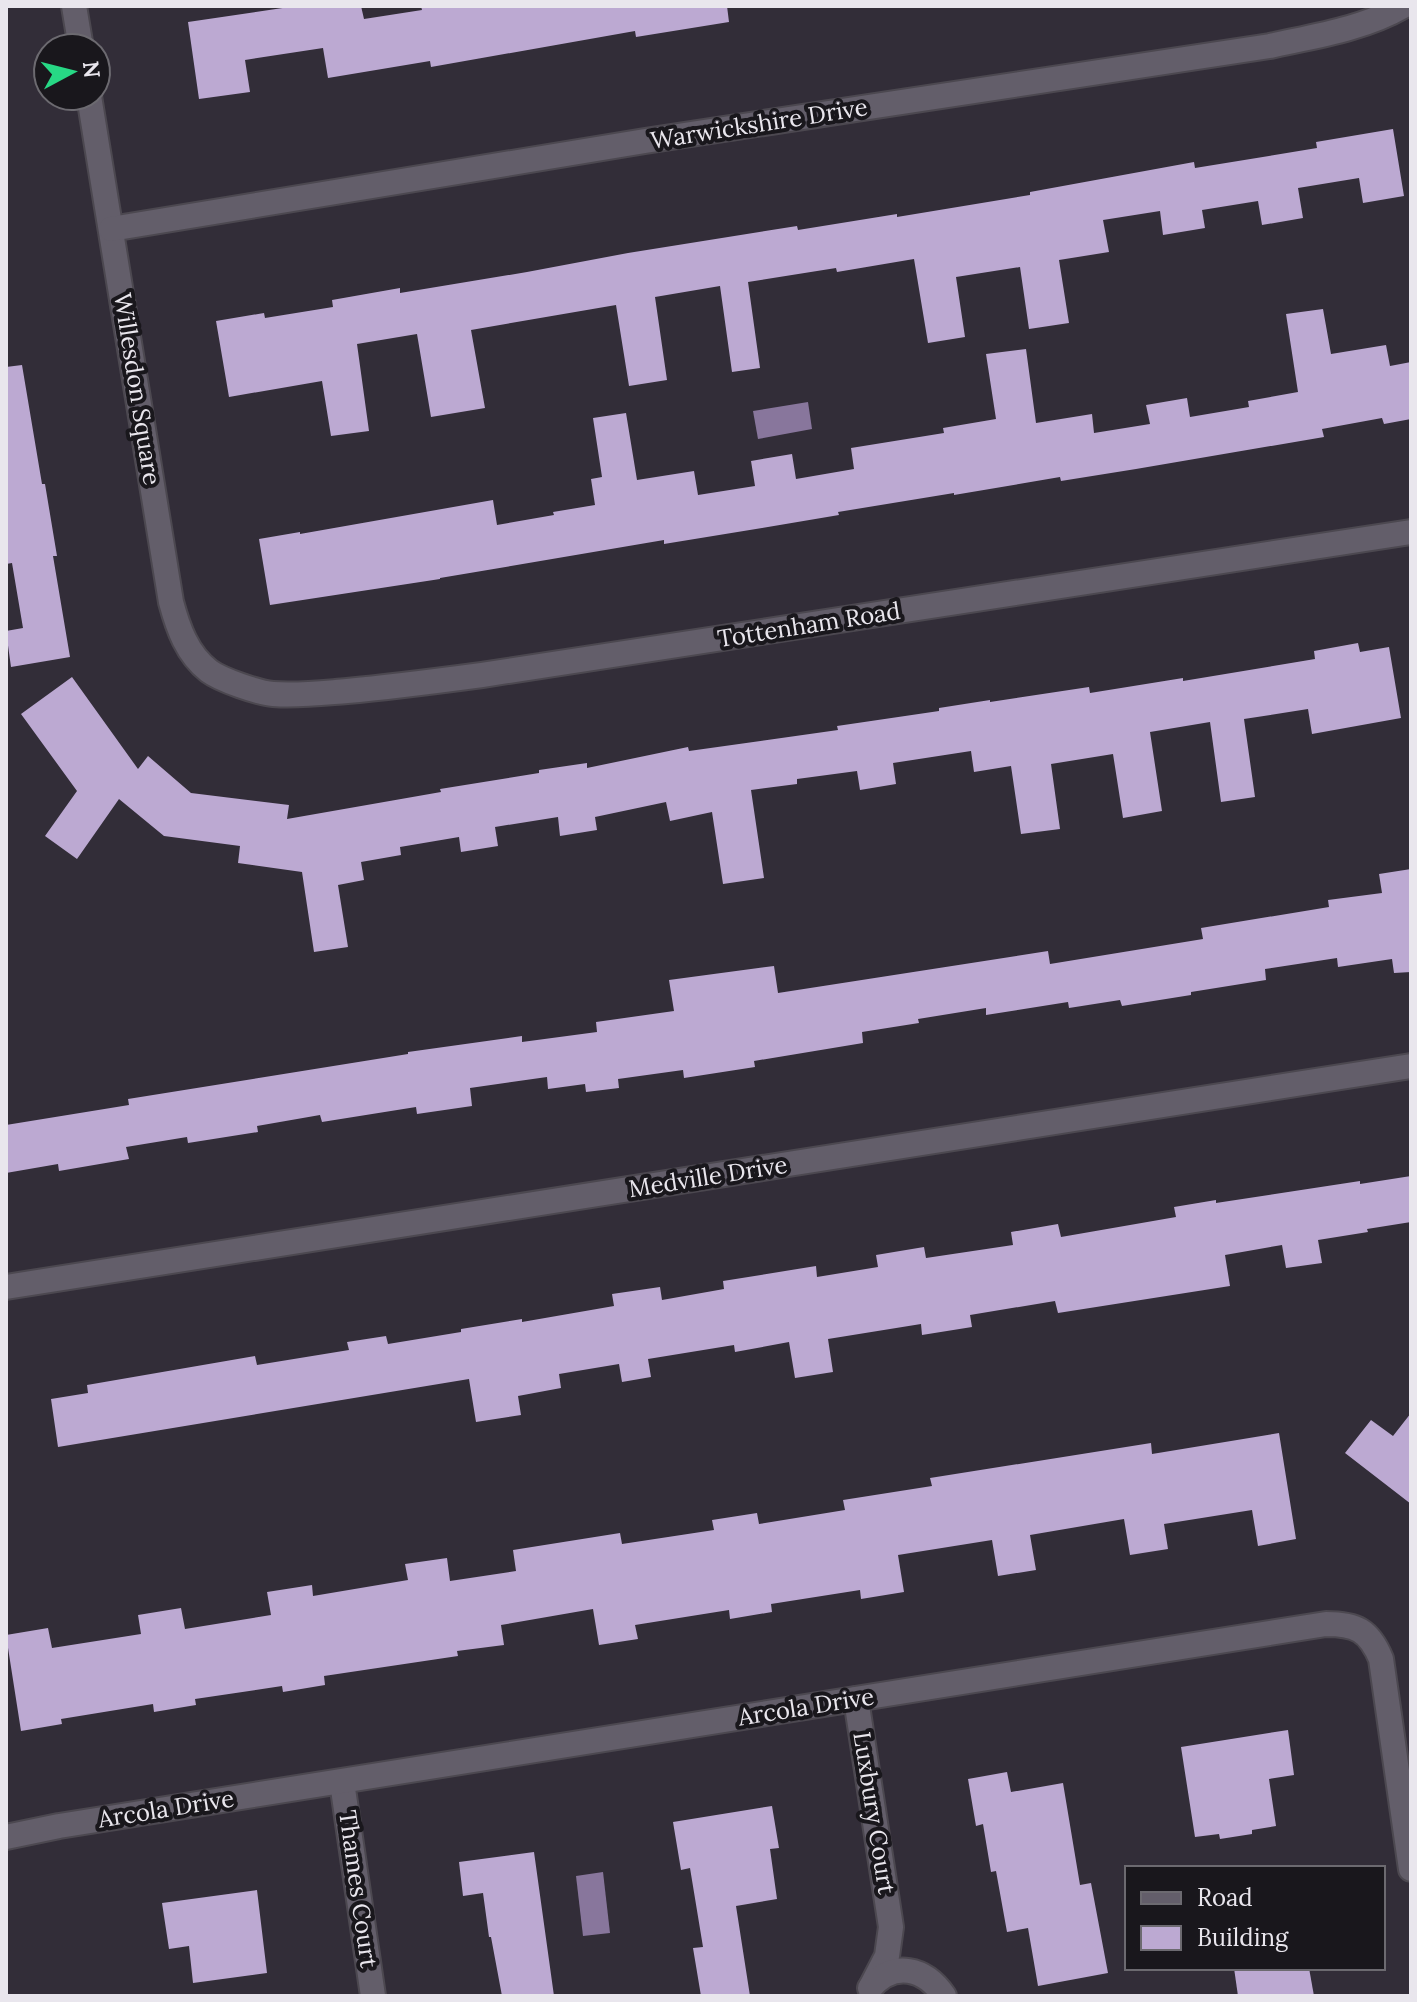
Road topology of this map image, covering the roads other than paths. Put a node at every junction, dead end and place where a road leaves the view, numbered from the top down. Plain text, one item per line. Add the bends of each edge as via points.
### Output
1 (74, 6) edge
2 (1403, 6) edge
3 (78, 32) edge
4 (92, 112) edge
5 (111, 229) junction
6 (1411, 532) edge
7 (210, 671) joint
8 (1411, 1066) edge
9 (6, 1287) edge
10 (856, 1699) junction
11 (342, 1782) junction
12 (6, 1837) edge
13 (1411, 1869) edge
14 (891, 1927) junction
15 (925, 1975) junction
16 (869, 1990) edge
17 (373, 1996) edge
18 (944, 1996) edge

1 - 3 street
2 - 5 street, Warwickshire Drive via 1336,31 1270,46
4 - 5 street, Willesdon Square
5 - 7 street, Willesdon Square via 171,602 188,648
6 - 7 street, Tottenham Road via 375,689 269,694
8 - 9 street, Medville Drive
10 - 11 street, Arcola Drive
10 - 13 street, Arcola Drive via 1344,1624 1361,1630 1381,1659
10 - 14 street, Luxbury Court
11 - 12 street, Arcola Drive
11 - 17 street, Thames Court
14 - 15 street, Luxbury Court via 904,1953
14 - 16 street, Luxbury Court via 887,1956
15 - 16 street, Luxbury Court via 897,1971
15 - 18 street, Luxbury Court

